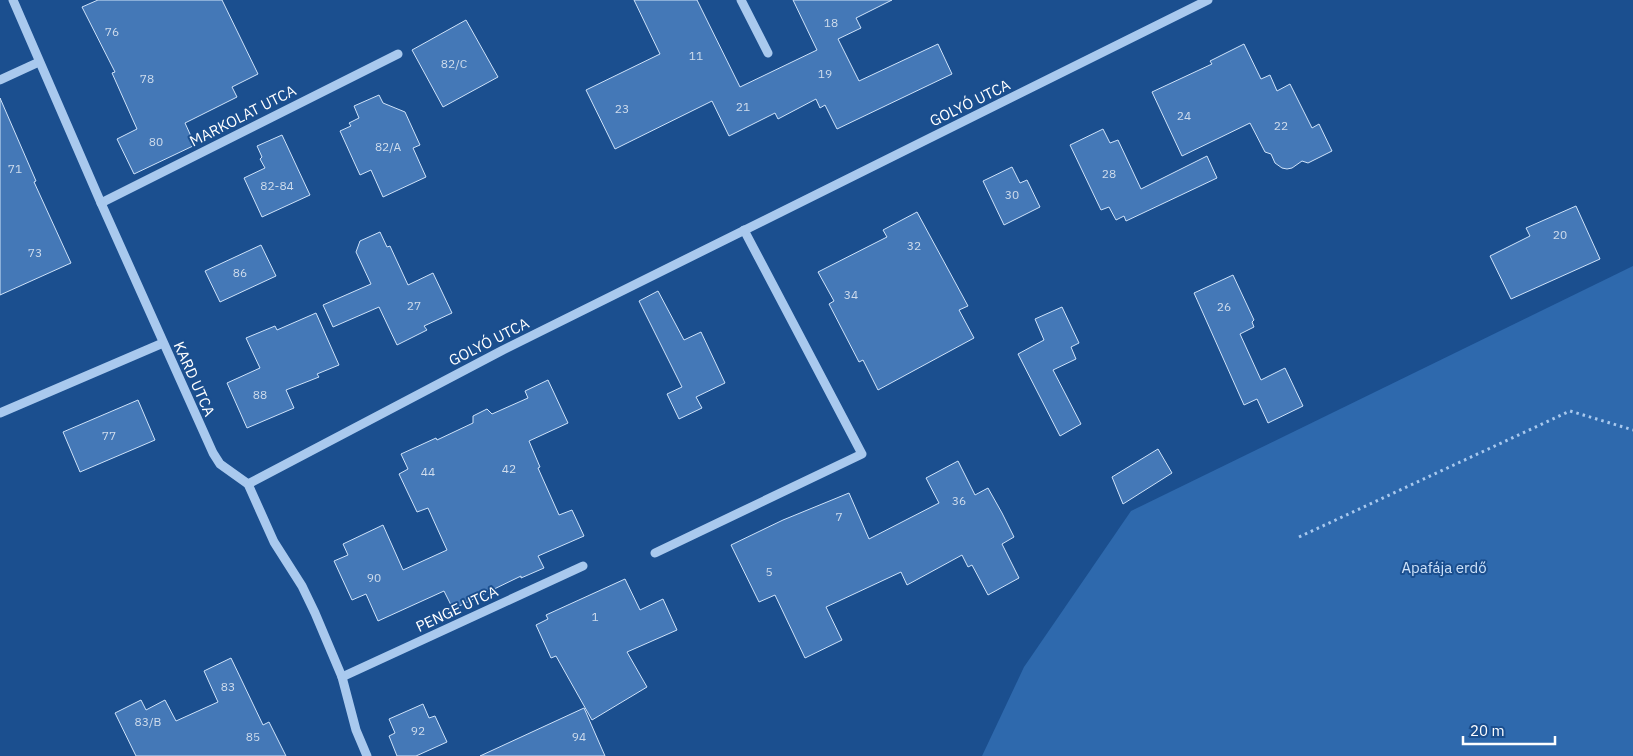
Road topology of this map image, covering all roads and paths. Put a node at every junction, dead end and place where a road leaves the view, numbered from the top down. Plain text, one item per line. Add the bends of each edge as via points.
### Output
1 (13, 0) edge
2 (741, 0) edge
3 (1208, 0) edge
4 (768, 53) dead end
5 (398, 54) dead end
6 (39, 62) junction
7 (0, 80) edge
8 (101, 203) junction
9 (744, 230) junction
10 (163, 343) junction
11 (0, 413) edge
12 (1633, 430) edge
13 (248, 484) junction
14 (1299, 537) dead end
15 (655, 553) dead end
16 (583, 566) dead end
17 (342, 677) junction
18 (367, 756) edge

1 - 6 street, KARD UTCA
2 - 4 street
3 - 9 street, GOLYÓ UTCA
5 - 8 street, MARKOLAT UTCA
6 - 7 street
6 - 8 street, KARD UTCA
8 - 10 street, KARD UTCA
9 - 13 street, GOLYÓ UTCA via 503,350
9 - 15 street via 862,454
10 - 11 street
10 - 13 street, KARD UTCA via 213,453 220,464
12 - 14 path via 1570,410
13 - 17 street via 274,542 302,586
16 - 17 street, PENGE UTCA
17 - 18 street via 356,730

